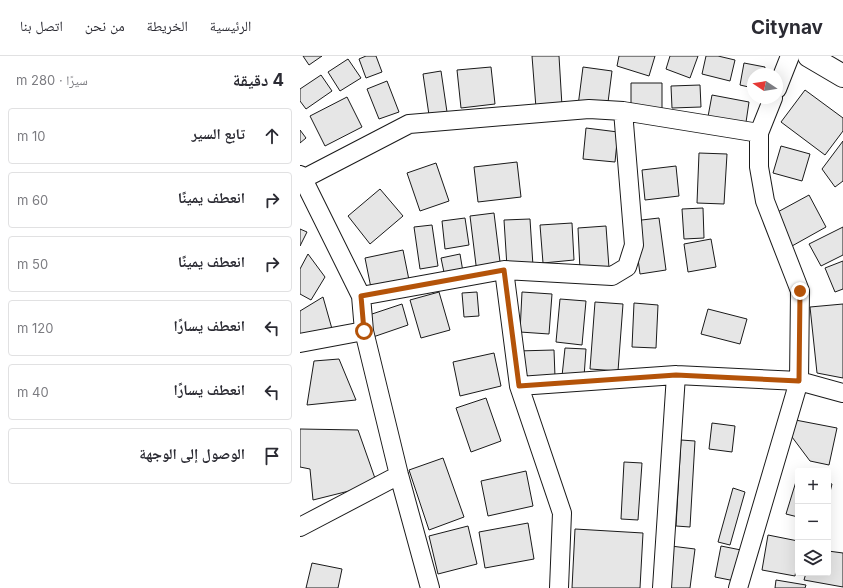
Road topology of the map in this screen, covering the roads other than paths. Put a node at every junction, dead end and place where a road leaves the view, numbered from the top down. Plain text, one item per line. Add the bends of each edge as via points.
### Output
1 (790, 56) edge
2 (809, 56) edge
3 (783, 73) edge
4 (843, 76) edge
5 (771, 104) edge
6 (623, 111) junction
7 (759, 133) junction
8 (301, 179) edge
9 (504, 270) junction
10 (361, 296) junction
11 (364, 331) junction
12 (300, 343) edge
13 (676, 375) junction
14 (799, 381) junction
15 (519, 386) junction
16 (843, 393) edge
17 (399, 475) junction
18 (300, 527) edge
19 (430, 588) edge
20 (559, 588) edge
21 (662, 588) edge
22 (738, 588) edge

1 - 3 street
2 - 4 main road
5 - 7 street
6 - 7 street
6 - 8 street via 589,109 409,124
6 - 9 street via 634,245 627,267 612,276
7 - 14 street via 759,168 765,201 800,291
8 - 10 street
9 - 10 street
9 - 15 street
10 - 11 street
11 - 12 street
11 - 17 street
13 - 14 street
13 - 15 street
13 - 21 street
14 - 16 street
14 - 22 street
15 - 20 street via 562,513
17 - 18 street
17 - 19 street

